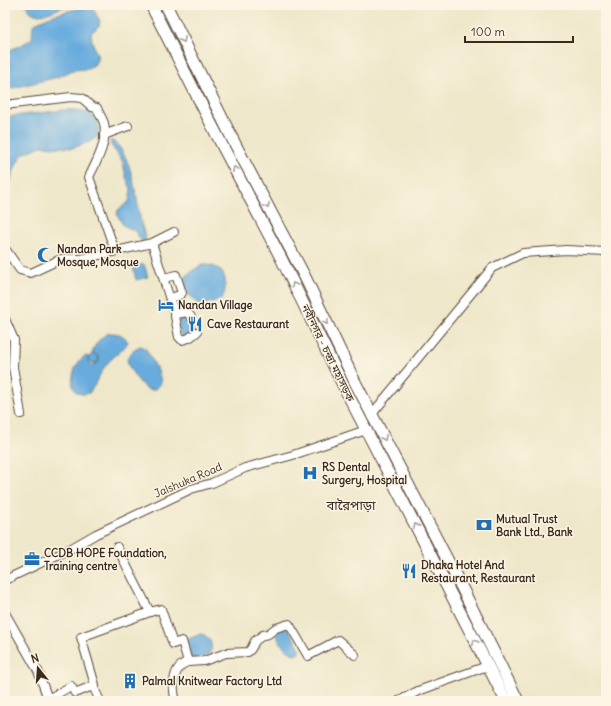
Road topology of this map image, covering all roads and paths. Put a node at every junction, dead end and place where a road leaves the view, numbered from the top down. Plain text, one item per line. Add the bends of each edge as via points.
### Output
1 (151, 5) edge
2 (166, 5) edge
3 (5, 105) edge
4 (221, 115) junction
5 (210, 121) junction
6 (128, 126) dead end
7 (104, 135) junction
8 (174, 232) dead end
9 (152, 243) junction
10 (6, 250) dead end
11 (115, 251) junction
12 (606, 252) edge
13 (164, 278) junction
14 (168, 294) junction
15 (174, 315) junction
16 (191, 317) dead end
17 (5, 319) edge
18 (197, 332) dead end
19 (21, 414) dead end
20 (372, 414) junction
21 (366, 430) junction
22 (117, 547) dead end
23 (5, 580) edge
24 (150, 612) junction
25 (5, 613) edge
26 (354, 655) dead end
27 (188, 662) junction
28 (488, 666) junction
29 (94, 686) junction
30 (100, 701) edge
31 (176, 701) edge
32 (399, 701) edge
33 (506, 701) edge
34 (518, 701) edge

1 - 5 highway, নবীনগর - চন্দ্রা মহাসড়ক
2 -> 4 highway, নবীনগর - চন্দ্রা মহাসড়ক
3 - 7 street via 82,98 97,108 104,123
4 - 5 highway
4 -> 20 highway, নবীনগর - চন্দ্রা মহাসড়ক
21 -> 5 highway, নবীনগর - চন্দ্রা মহাসড়ক
6 - 7 street
7 - 11 street via 99,156 89,177
8 - 9 street
9 - 11 street
9 - 13 street
10 - 11 street via 20,270 31,273 61,259 81,259
12 - 20 street via 566,250 523,253 492,268
13 - 14 street
13 - 14 street via 176,275 182,293
14 - 15 street
15 - 16 street via 187,312
15 - 18 street via 182,340
17 - 19 street via 14,340 13,367
20 -> 34 highway, নবীনগর - চন্দ্রা মহাসড়ক
21 - 23 street, Jalshuka Road via 245,468 192,489
28 -> 21 highway, নবীনগর - চন্দ্রা মহাসড়ক
22 - 24 street
24 - 27 street via 161,609 173,644 182,641
24 - 29 street via 81,637
25 - 29 street via 38,671 48,699 71,686 75,693
26 - 27 street via 338,640 308,656 289,624 263,635 255,641 248,652 226,653
27 - 31 street via 182,663 175,677
28 - 32 street via 418,691
28 - 33 highway, নবীনগর - চন্দ্রা মহাসড়ক
29 - 30 street

